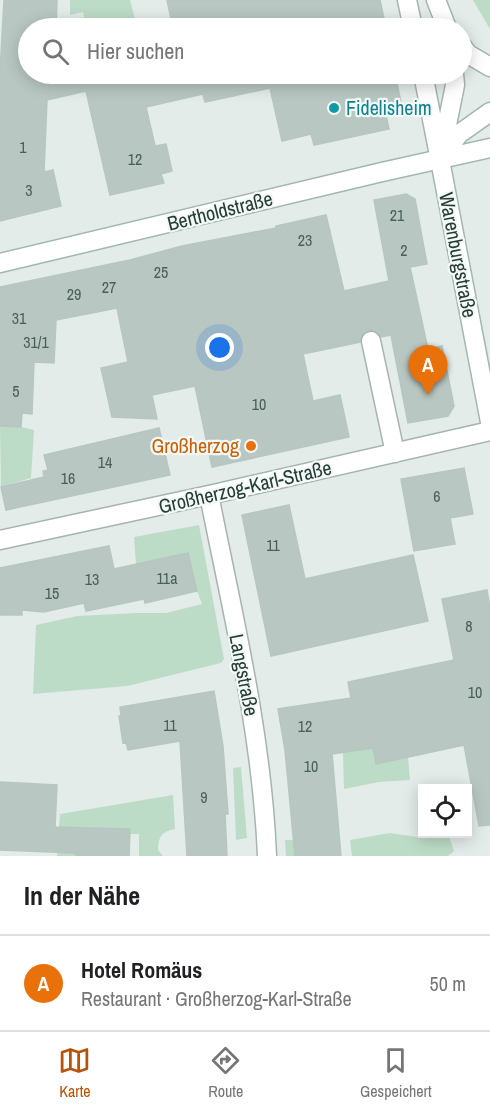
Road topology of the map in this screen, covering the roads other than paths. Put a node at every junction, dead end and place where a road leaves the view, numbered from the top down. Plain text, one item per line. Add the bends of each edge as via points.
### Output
1 (407, 0) edge
2 (436, 0) edge
3 (411, 18) edge
4 (443, 18) edge
5 (472, 56) edge
6 (489, 67) edge
7 (425, 84) edge
8 (455, 84) edge
9 (490, 112) edge
10 (490, 148) edge
11 (440, 160) junction
12 (0, 263) edge
13 (371, 341) dead end
14 (490, 422) edge
15 (490, 431) edge
16 (394, 453) junction
17 (209, 495) junction
18 (0, 540) edge
19 (267, 856) edge

1 - 3 street
2 - 4 street
5 - 6 street
7 - 11 street, Warenburgstraße
8 - 11 street, Warenburgstraße
9 - 11 street via 459,134
10 - 11 street, Bertholdstraße
11 - 12 street, Bertholdstraße
11 - 14 street, Warenburgstraße
13 - 16 street
15 - 16 street, Großherzog-Karl-Straße
16 - 17 street, Großherzog-Karl-Straße
17 - 18 street, Großherzog-Karl-Straße
17 - 19 street, Langstraße via 252,716 265,806

